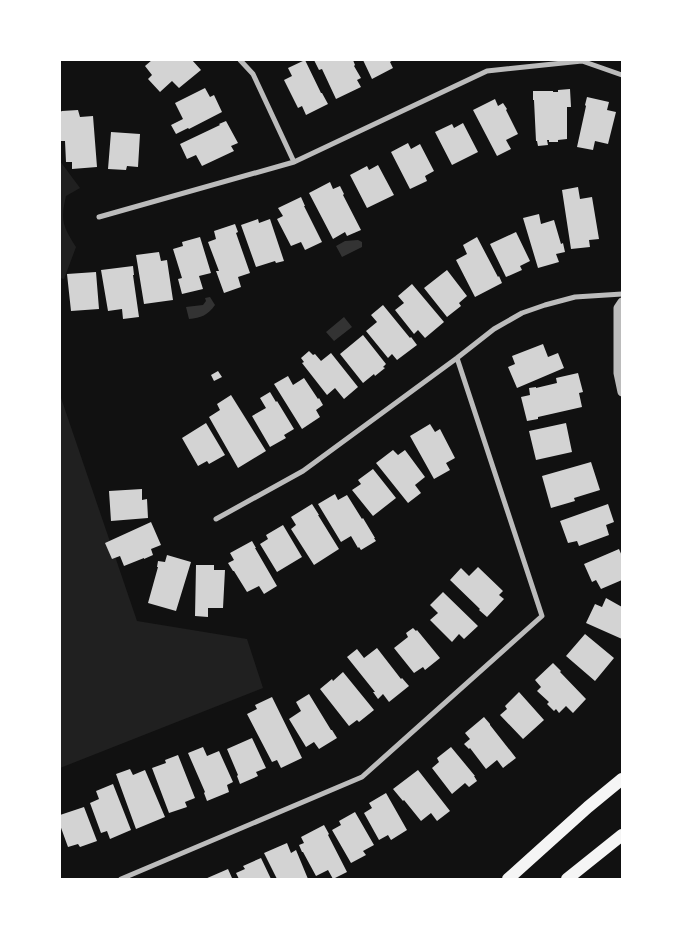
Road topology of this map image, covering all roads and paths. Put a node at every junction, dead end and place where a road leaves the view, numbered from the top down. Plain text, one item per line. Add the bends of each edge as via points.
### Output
1 (240, 60) edge
2 (622, 75) edge
3 (294, 162) junction
4 (99, 217) dead end
5 (622, 294) edge
6 (622, 302) edge
7 (457, 358) junction
8 (622, 392) edge
9 (216, 519) dead end
10 (622, 779) edge
11 (622, 835) edge
12 (121, 879) edge
13 (508, 879) edge
14 (567, 879) edge

1 - 3 street via 253,74
2 - 3 street via 582,61 487,71
3 - 4 street
5 - 7 street via 575,297 522,313 494,329
6 - 8 street via 618,308 618,373
7 - 9 street via 303,471
7 - 12 street via 542,616 362,777
10 - 13 main road
11 - 14 main road

